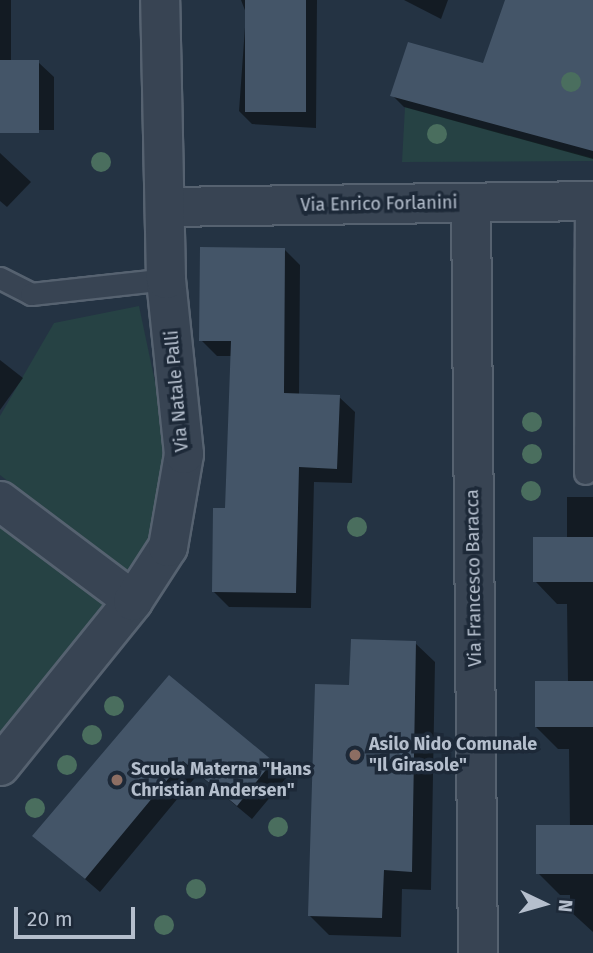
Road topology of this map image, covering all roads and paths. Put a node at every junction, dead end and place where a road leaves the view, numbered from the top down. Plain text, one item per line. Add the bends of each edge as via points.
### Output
1 (160, 0) edge
2 (590, 201) edge
3 (471, 203) junction
4 (164, 207) junction
5 (0, 278) edge
6 (166, 279) junction
7 (585, 473) dead end
8 (0, 501) edge
9 (134, 601) junction
10 (0, 766) edge
11 (478, 953) edge

1 - 4 street, Via Natale Palli
2 - 3 street, Via Enrico Forlanini
2 - 7 lane
3 - 4 street, Via Enrico Forlanini
3 - 11 street, Via Francesco Baracca
4 - 6 street, Via Natale Palli
5 - 6 lane via 31,294
6 - 9 street, Via Natale Palli via 184,454 168,547
8 - 9 street
9 - 10 street, Via Natale Palli

